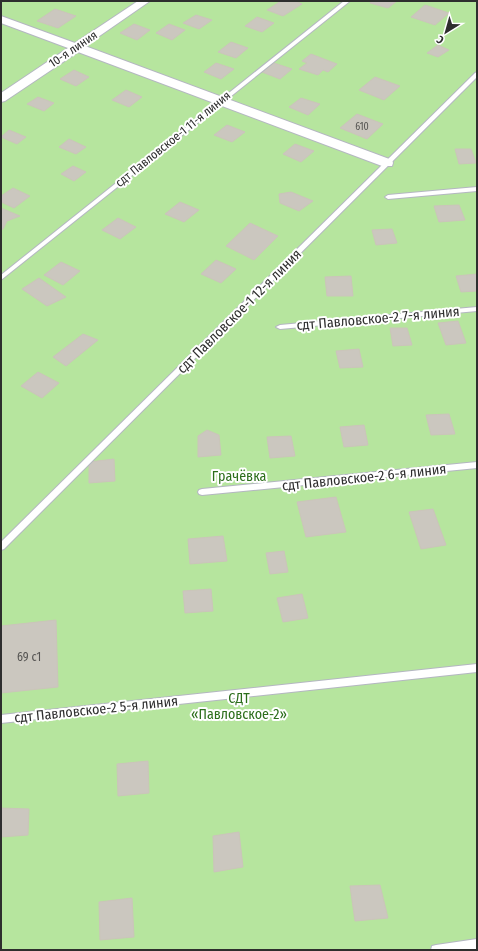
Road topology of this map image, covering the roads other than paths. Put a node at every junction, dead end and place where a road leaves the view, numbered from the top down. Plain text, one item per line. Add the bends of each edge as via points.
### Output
1 (145, 1) edge
2 (347, 1) edge
3 (1, 19) edge
4 (76, 47) junction
5 (477, 74) edge
6 (1, 98) edge
7 (221, 100) junction
8 (387, 163) junction
9 (477, 189) edge
10 (388, 197) dead end
11 (1, 278) edge
12 (477, 308) edge
13 (280, 327) dead end
14 (477, 465) edge
15 (202, 492) dead end
16 (1, 548) edge
17 (477, 668) edge
18 (1, 719) edge
19 (477, 944) edge
20 (436, 950) edge

1 - 4 street, 10-я линия
2 - 7 lane, сдт Павловское-1 11-я линия
3 - 4 street
4 - 6 street, 10-я линия
4 - 7 street
5 - 8 lane, сдт Павловское-1 12-я линия
7 - 8 street
7 - 11 lane, сдт Павловское-1 11-я линия
8 - 16 lane, сдт Павловское-1 12-я линия
9 - 10 lane
12 - 13 lane, сдт Павловское-2 7-я линия
14 - 15 lane, сдт Павловское-2 6-я линия
17 - 18 lane, сдт Павловское-2 5-я линия
19 - 20 lane

